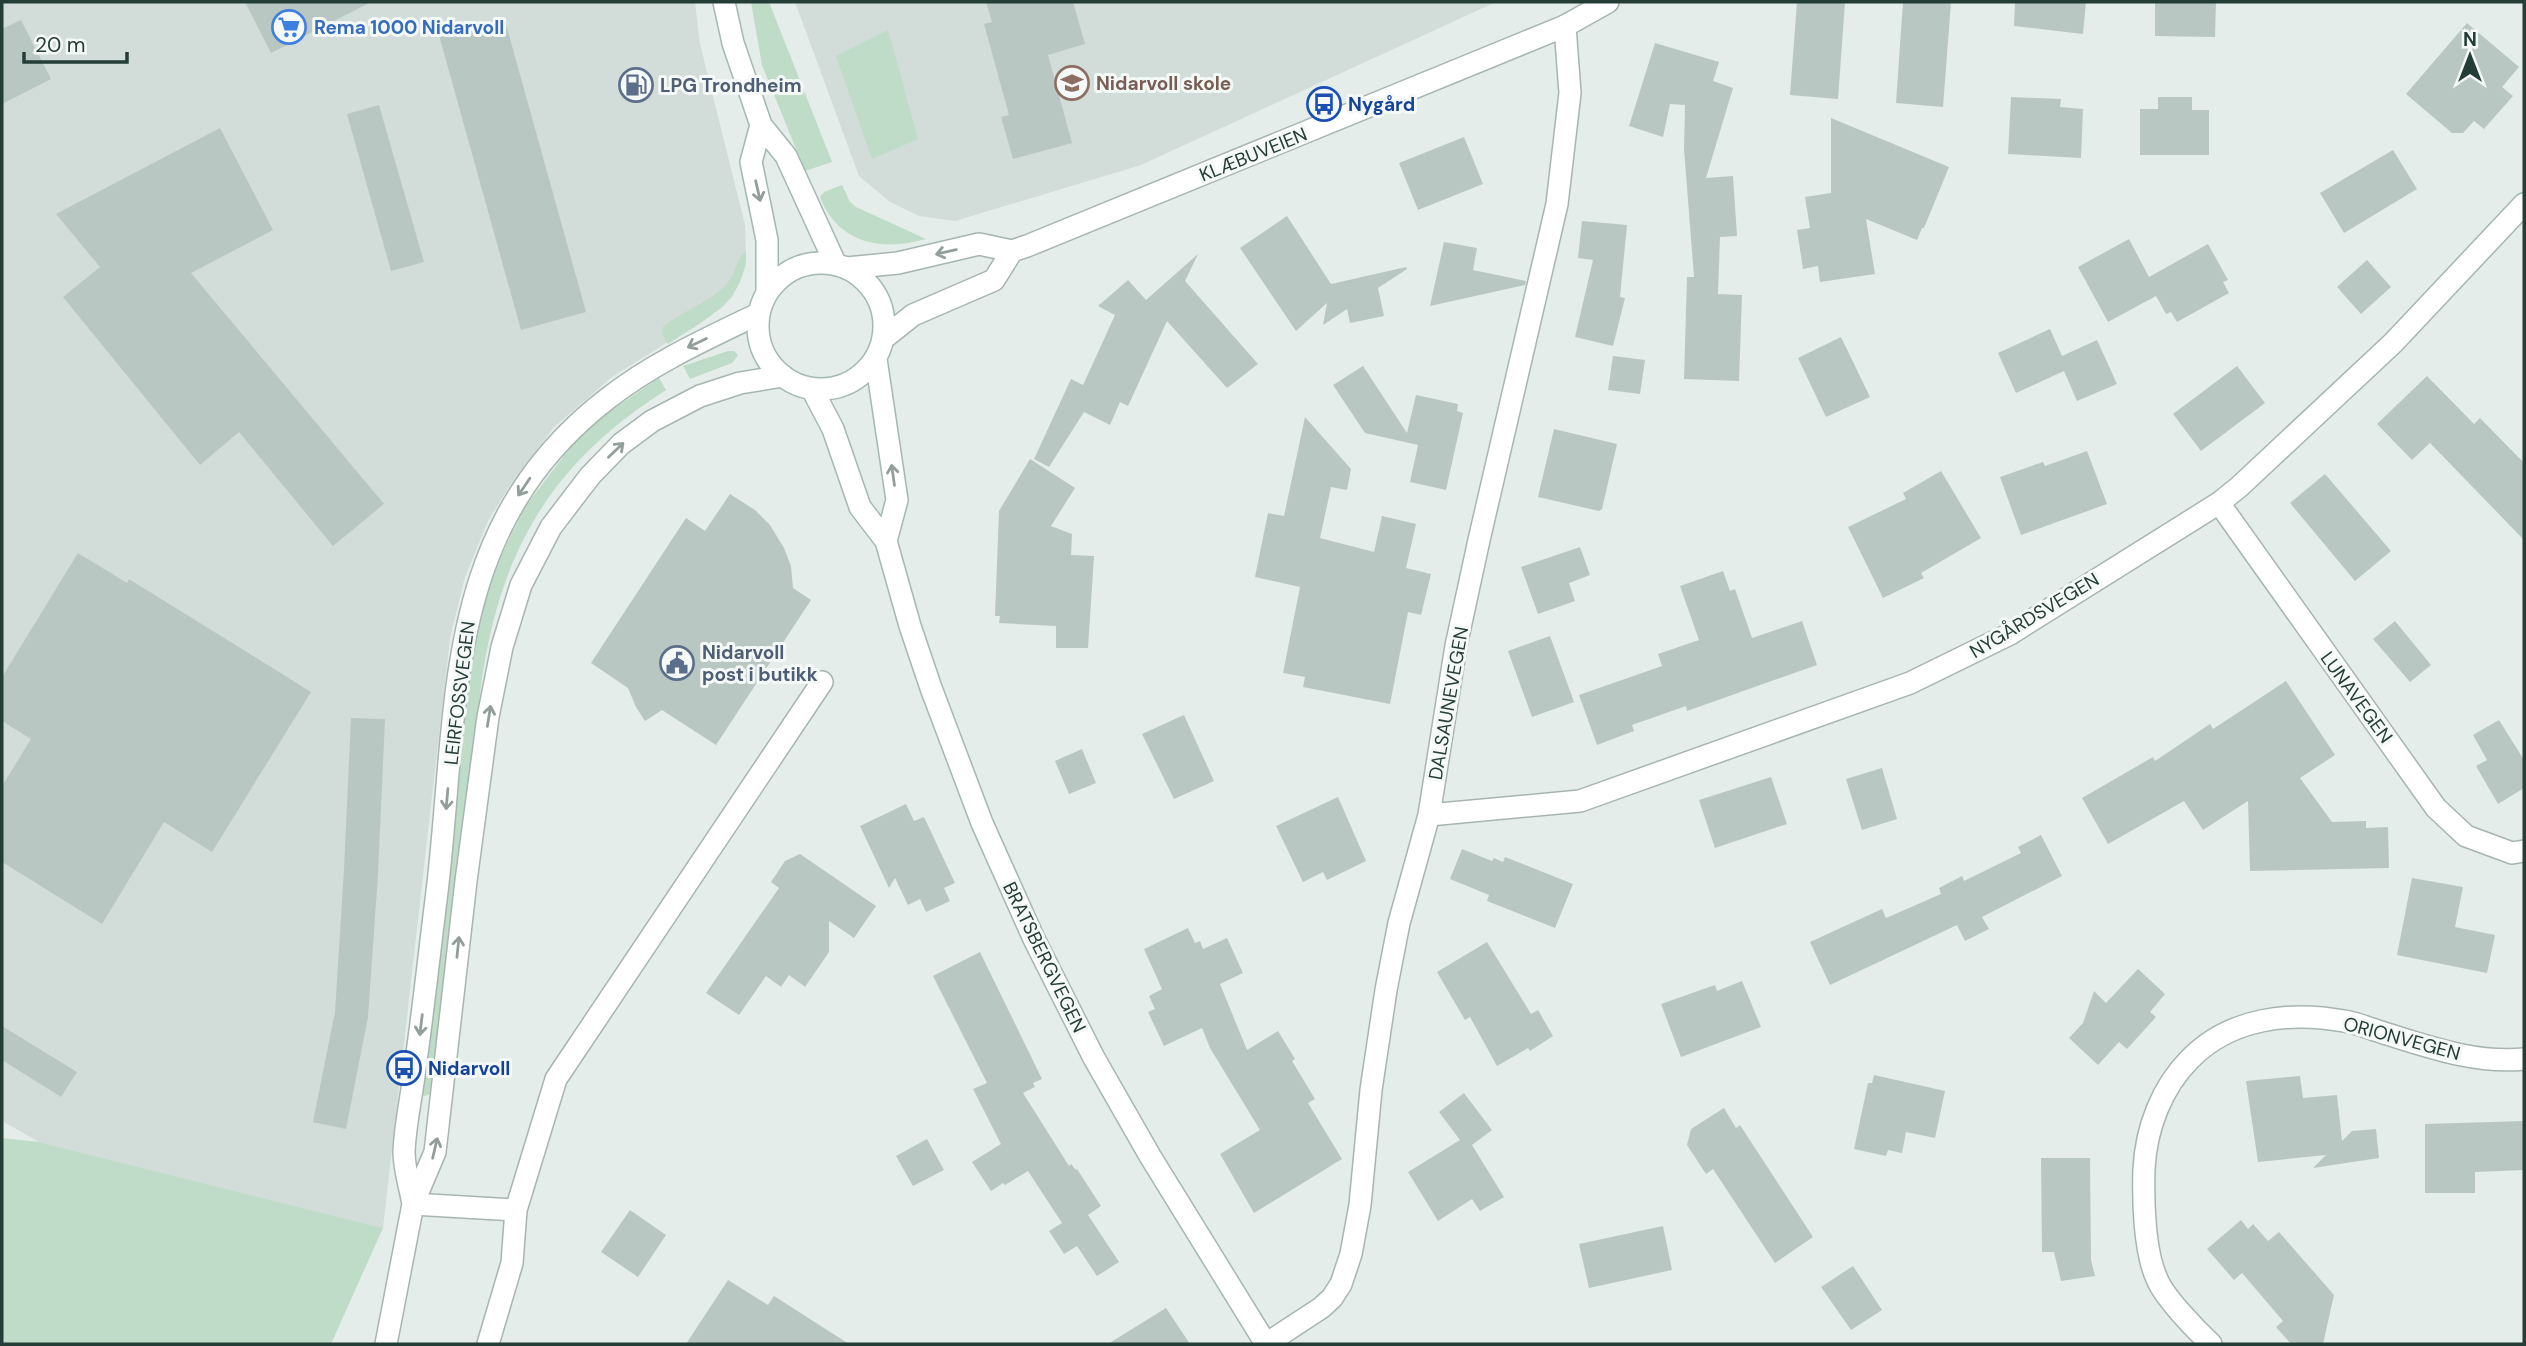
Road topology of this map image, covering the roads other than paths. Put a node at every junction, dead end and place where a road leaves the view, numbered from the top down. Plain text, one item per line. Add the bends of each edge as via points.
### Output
1 (724, 2) edge
2 (1608, 2) edge
3 (1565, 26) junction
4 (761, 125) junction
5 (2524, 204) edge
6 (1012, 251) junction
7 (842, 267) junction
8 (766, 293) junction
9 (758, 314) junction
10 (884, 338) junction
11 (876, 359) junction
12 (783, 376) junction
13 (812, 389) junction
14 (2219, 503) junction
15 (886, 541) junction
16 (822, 682) dead end
17 (1429, 815) junction
18 (2524, 851) edge
19 (2524, 1059) edge
20 (413, 1204) junction
21 (516, 1210) junction
22 (386, 1344) edge
23 (488, 1344) edge
24 (1266, 1344) edge
25 (2211, 1344) edge

1 - 4 street
2 - 3 street, KLÆBUVEIEN
3 - 6 street, KLÆBUVEIEN
3 - 17 street, DALSAUNEVEGEN via 1570,93 1558,204 1456,646
4 - 7 street via 786,156
4 -> 8 street via 751,162 767,240
5 - 14 street, NYGÅRDSVEGEN via 2393,342
6 -> 7 street via 979,244 898,263
6 - 10 street via 994,279 913,315
7 - 8 street via 826,263 800,266
7 - 10 street via 866,280 879,298
8 - 9 street
9 - 12 street via 762,349 773,369
9 -> 20 street, LEIRFOSSVEGEN via 666,359 575,426 524,485 485,561 467,625 458,681 442,853 404,1153
10 - 11 street
11 - 13 street via 842,386
15 -> 11 street via 897,500
12 - 13 street
20 -> 12 street, LEIRFOSSVEGEN via 435,1152 488,718 502,647 522,585 551,527 621,444 652,421 700,396
13 - 15 street, BRATSBERGVEGEN via 833,429 860,507
14 - 17 street, NYGÅRDSVEGEN via 2010,634 1910,683 1580,801
14 - 18 street, LUNAVEGEN via 2437,808 2466,836 2512,853
15 - 24 street, BRATSBERGVEGEN via 940,712 982,823 1034,939 1150,1156
16 - 21 street via 556,1079
17 - 24 street, DALSAUNEVEGEN via 1386,990 1360,1205 1347,1269 1321,1308
19 - 25 street, ORIONVEGEN via 2506,1061 2444,1052 2344,1021 2289,1017 2235,1027 2199,1050 2174,1075 2149,1129 2144,1168 2146,1235 2157,1280 2192,1327
20 - 21 street
20 - 22 street, LEIRFOSSVEGEN
21 - 23 street via 512,1264

